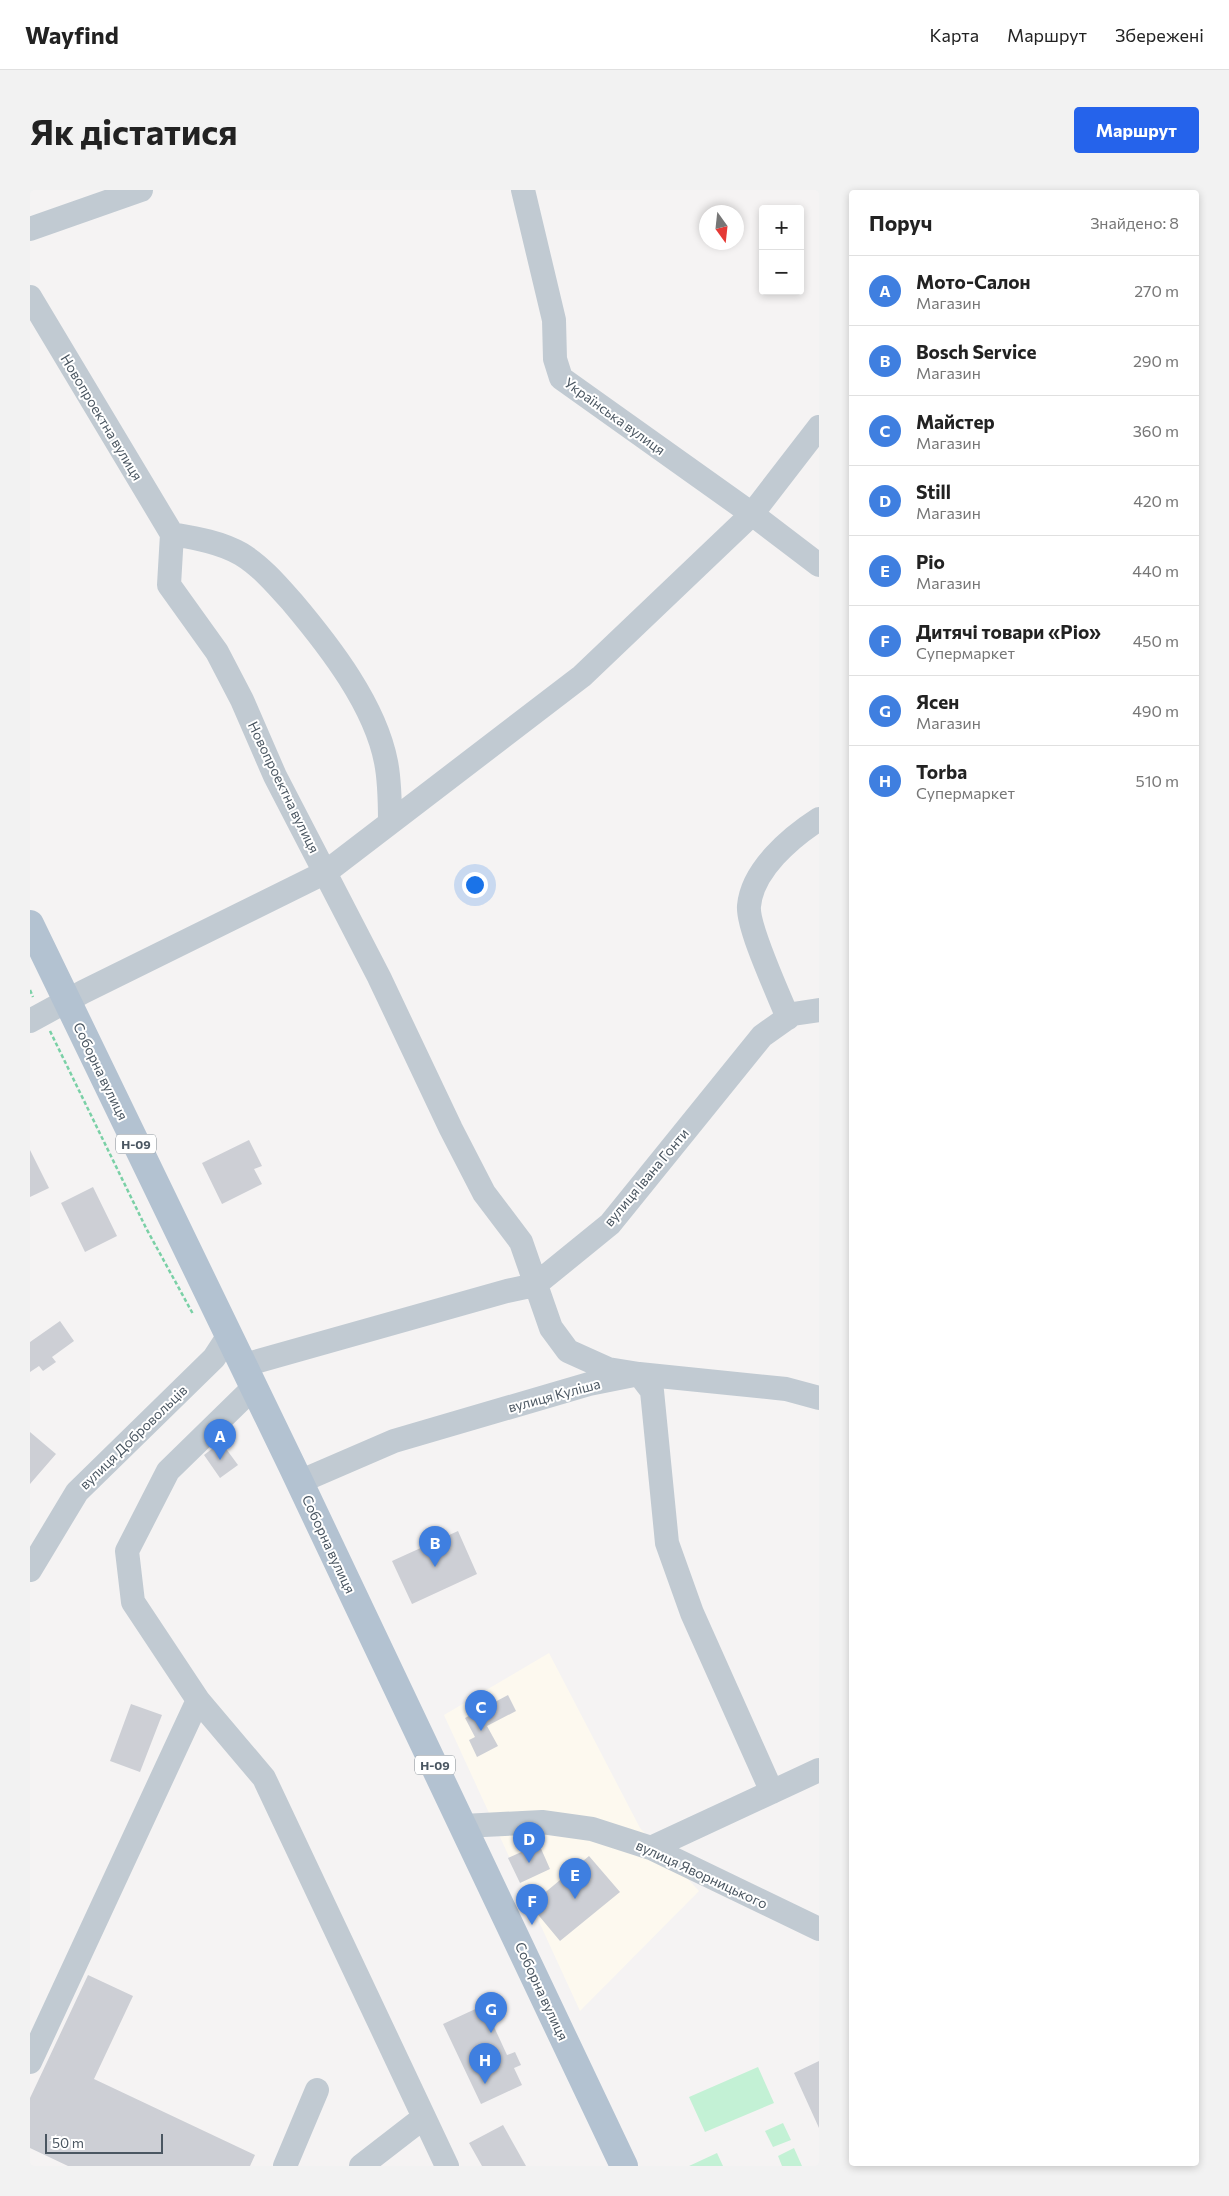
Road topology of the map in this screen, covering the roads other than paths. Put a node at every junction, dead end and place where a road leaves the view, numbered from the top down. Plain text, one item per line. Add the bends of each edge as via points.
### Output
1 (141, 190) edge
2 (523, 190) edge
3 (30, 229) edge
4 (30, 296) edge
5 (819, 427) edge
6 (752, 514) junction
7 (172, 534) junction
8 (819, 566) edge
9 (819, 819) edge
10 (390, 823) junction
11 (326, 872) junction
12 (30, 924) edge
13 (66, 1001) junction
14 (819, 1010) edge
15 (36, 1018) edge
16 (788, 1018) junction
17 (536, 1285) junction
18 (229, 1336) junction
19 (639, 1374) junction
20 (249, 1376) junction
21 (819, 1398) edge
22 (299, 1482) junction
23 (30, 1570) edge
24 (198, 1700) junction
25 (819, 1770) edge
26 (772, 1792) junction
27 (464, 1826) junction
28 (650, 1848) junction
29 (819, 1929) edge
30 (30, 2062) edge
31 (316, 2090) dead end
32 (423, 2118) junction
33 (285, 2166) edge
34 (362, 2166) edge
35 (447, 2166) edge
36 (624, 2166) edge

1 - 3 street
2 - 6 street, Українська вулиця via 554,320 555,359 561,378
4 - 7 street, Новопроектна вулиця
5 - 6 street
6 - 8 street, Українська вулиця
6 - 10 street via 582,676
7 - 10 street via 204,539 241,554 272,578 318,632 344,667 380,738 386,762
7 - 11 street, Новопроектна вулиця via 169,585 217,652 275,776
9 - 16 street via 799,832 769,862 752,890 748,907 752,927
10 - 11 street
11 - 13 street
11 - 17 street, Новопроектна вулиця via 484,1192 521,1242
12 - 13 main road, Соборна вулиця / Н-09
13 - 15 street
13 - 18 main road, Соборна вулиця / Н-09
14 - 16 street, вулиця Івана Гонти via 793,1014
16 - 17 street, вулиця Івана Гонти via 762,1036 610,1224
17 - 19 street, Новопроектна вулиця via 551,1328 568,1351 608,1369
17 - 20 street, вулиця Івана Гонти via 506,1291
18 - 20 main road, Соборна вулиця / Н-09
18 - 23 street, вулиця Добровольців via 214,1358 77,1492
19 - 21 street, вулиця Куліша via 786,1389
19 - 22 street, вулиця Куліша via 589,1384 394,1442
19 - 26 street via 652,1391 667,1543 692,1613
20 - 22 main road, Соборна вулиця / Н-09
20 - 24 street via 168,1471 127,1551 132,1602
22 - 27 main road, Соборна вулиця / Н-09
24 - 30 street
24 - 32 street via 264,1778
25 - 26 street
26 - 28 street
27 - 28 street, вулиця Яворницького via 542,1822 592,1829
27 - 36 main road, Соборна вулиця / Н-09
28 - 29 street, вулиця Яворницького
31 - 33 street
32 - 34 street
32 - 35 street

